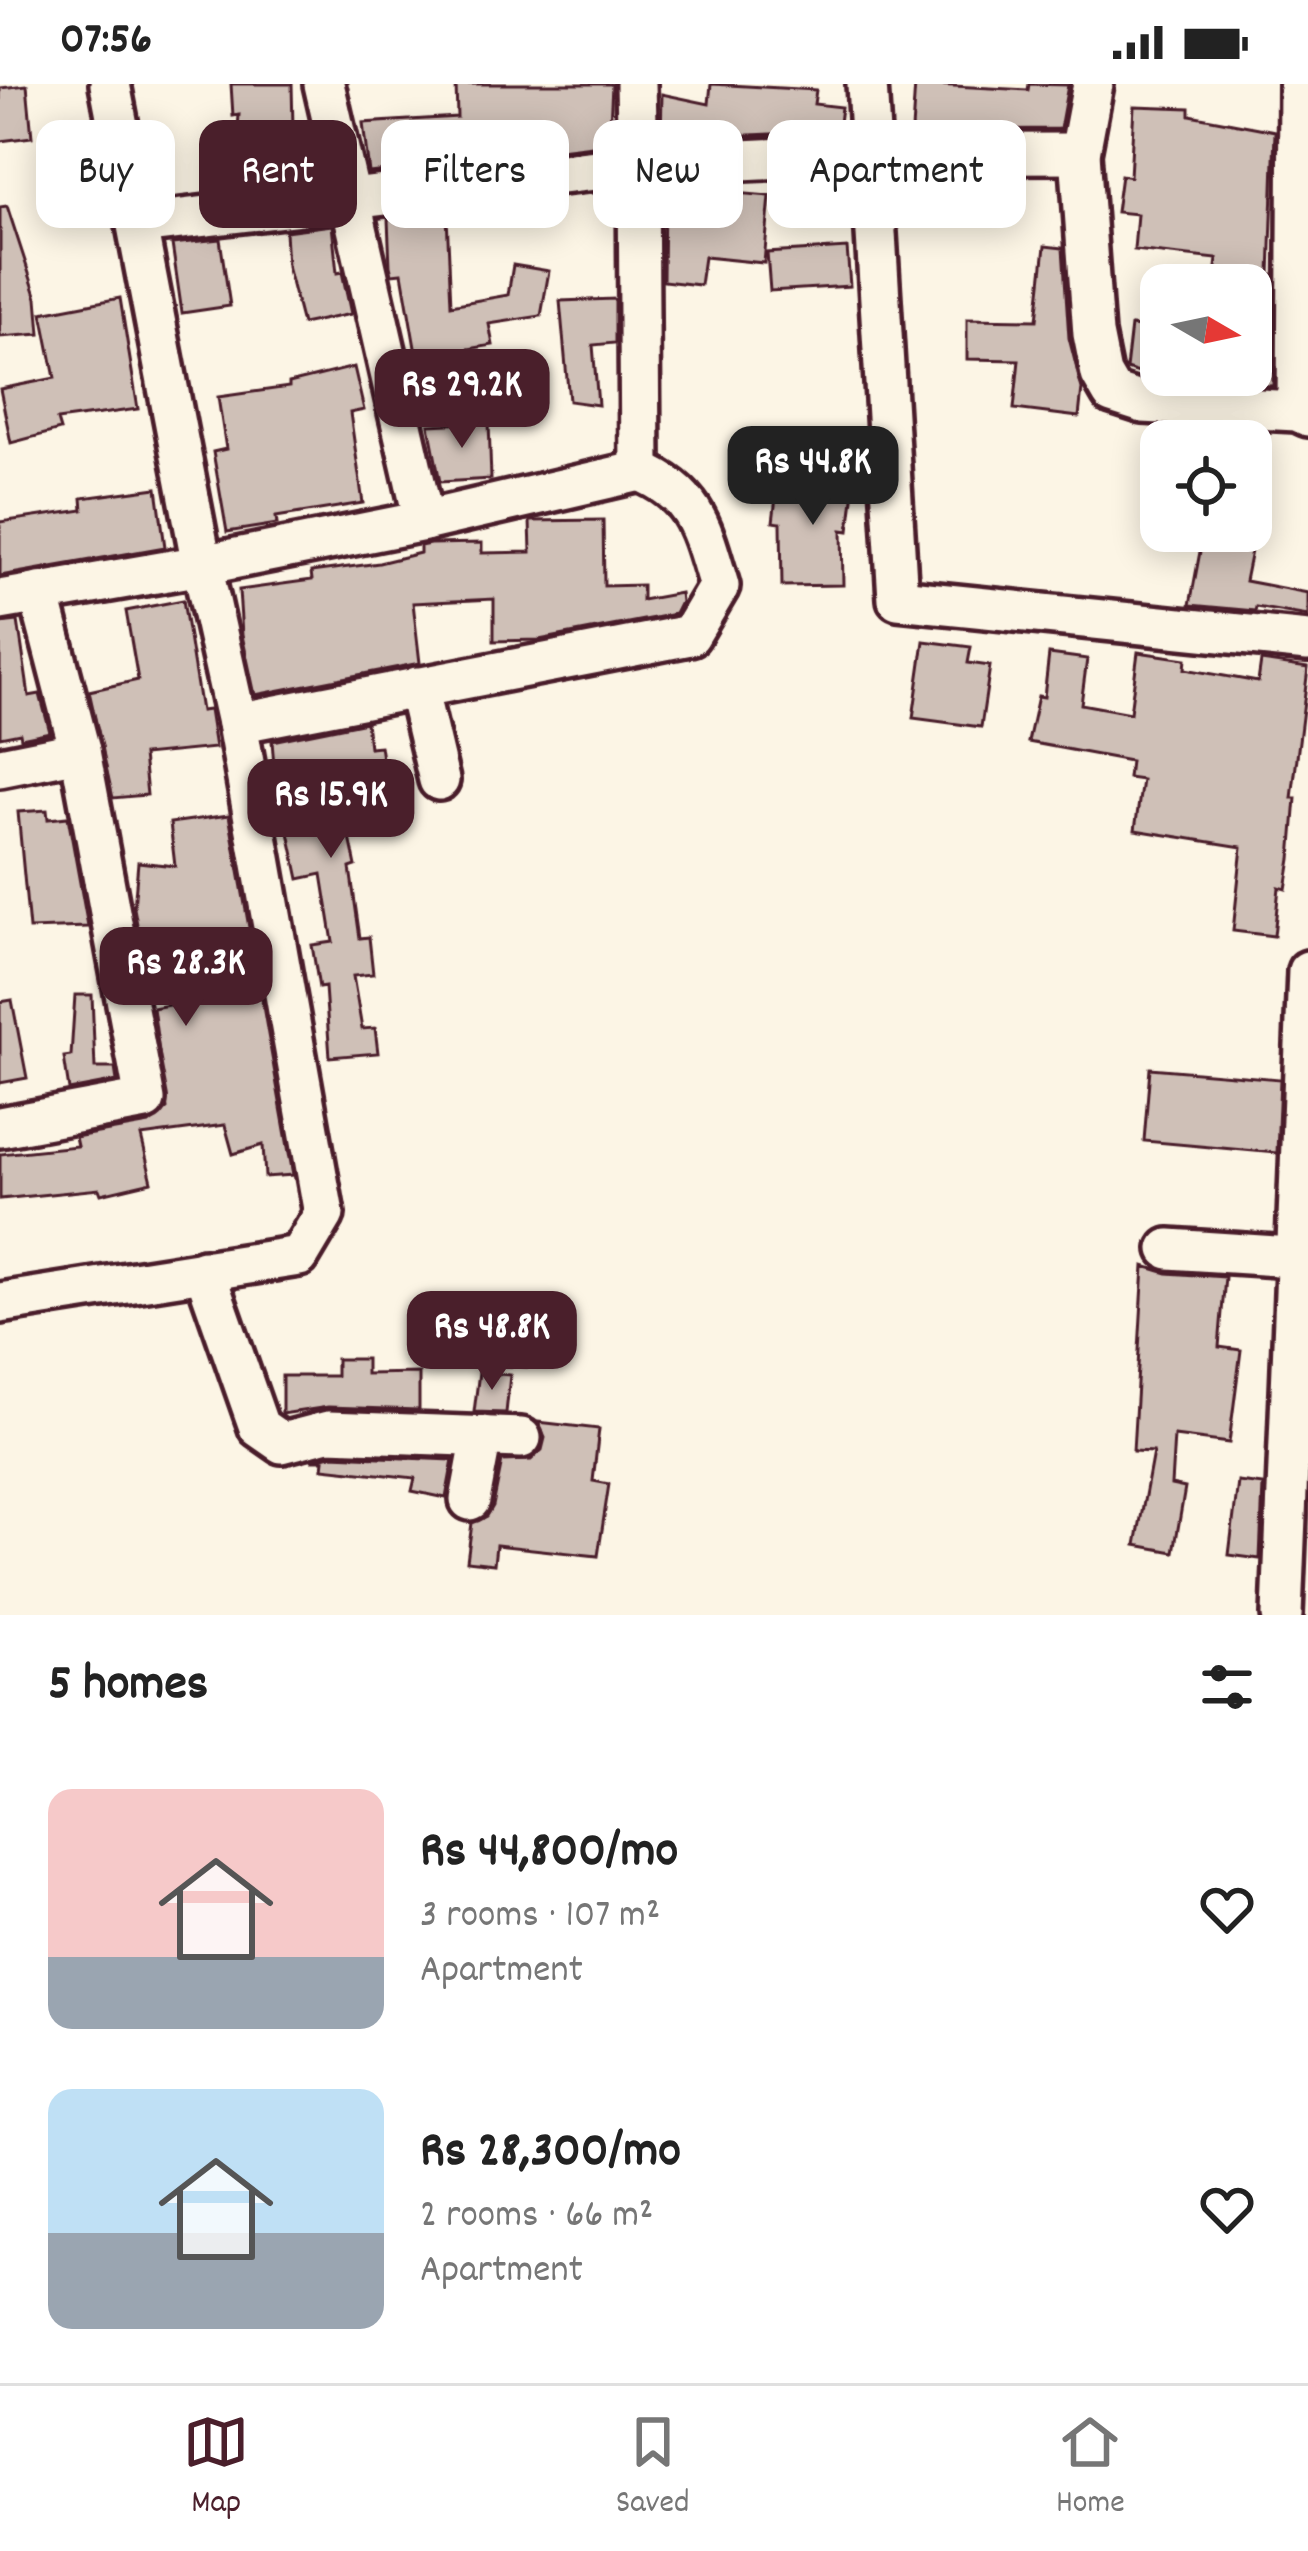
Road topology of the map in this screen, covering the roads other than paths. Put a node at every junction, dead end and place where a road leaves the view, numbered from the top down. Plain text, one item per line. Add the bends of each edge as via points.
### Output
1 (110, 84) edge
2 (324, 84) edge
3 (636, 84) edge
4 (867, 84) edge
5 (1093, 84) edge
6 (1299, 84) edge
7 (118, 120) edge
8 (333, 120) edge
9 (637, 120) edge
10 (868, 120) edge
11 (1026, 153) edge
12 (1080, 153) junction
13 (593, 171) edge
14 (357, 201) edge
15 (357, 215) edge
16 (141, 228) edge
17 (638, 228) edge
18 (873, 228) edge
19 (1303, 414) edge
20 (640, 471) junction
21 (424, 521) junction
22 (202, 565) junction
23 (39, 593) junction
24 (0, 600) edge
25 (1308, 641) edge
26 (417, 687) junction
27 (237, 723) junction
28 (80, 751) junction
29 (0, 766) edge
30 (439, 780) dead end
31 (1308, 971) edge
32 (0, 1127) edge
33 (1169, 1250) dead end
34 (1302, 1258) edge
35 (204, 1270) junction
36 (0, 1303) edge
37 (470, 1500) dead end
38 (1282, 1615) edge

1 - 7 street
2 - 8 street
3 - 9 street
4 - 10 street
5 - 12 street
6 - 19 street
11 - 12 street
12 - 19 street via 1093,334 1112,393 1143,404
13 - 14 street
15 - 21 street
16 - 22 street
17 - 20 street
18 - 25 street via 898,598
20 - 21 street
20 - 26 street via 674,485 703,532 719,586 691,635
21 - 22 street
22 - 23 street
22 - 27 street
23 - 24 street
23 - 28 street
26 - 27 street
26 - 30 street
27 - 35 street via 324,1214 298,1256
28 - 29 street
28 - 32 street via 145,1100
31 - 34 street
33 - 34 street
34 - 38 street
35 - 36 street
35 - 37 street via 259,1426 282,1443 328,1431 501,1437

